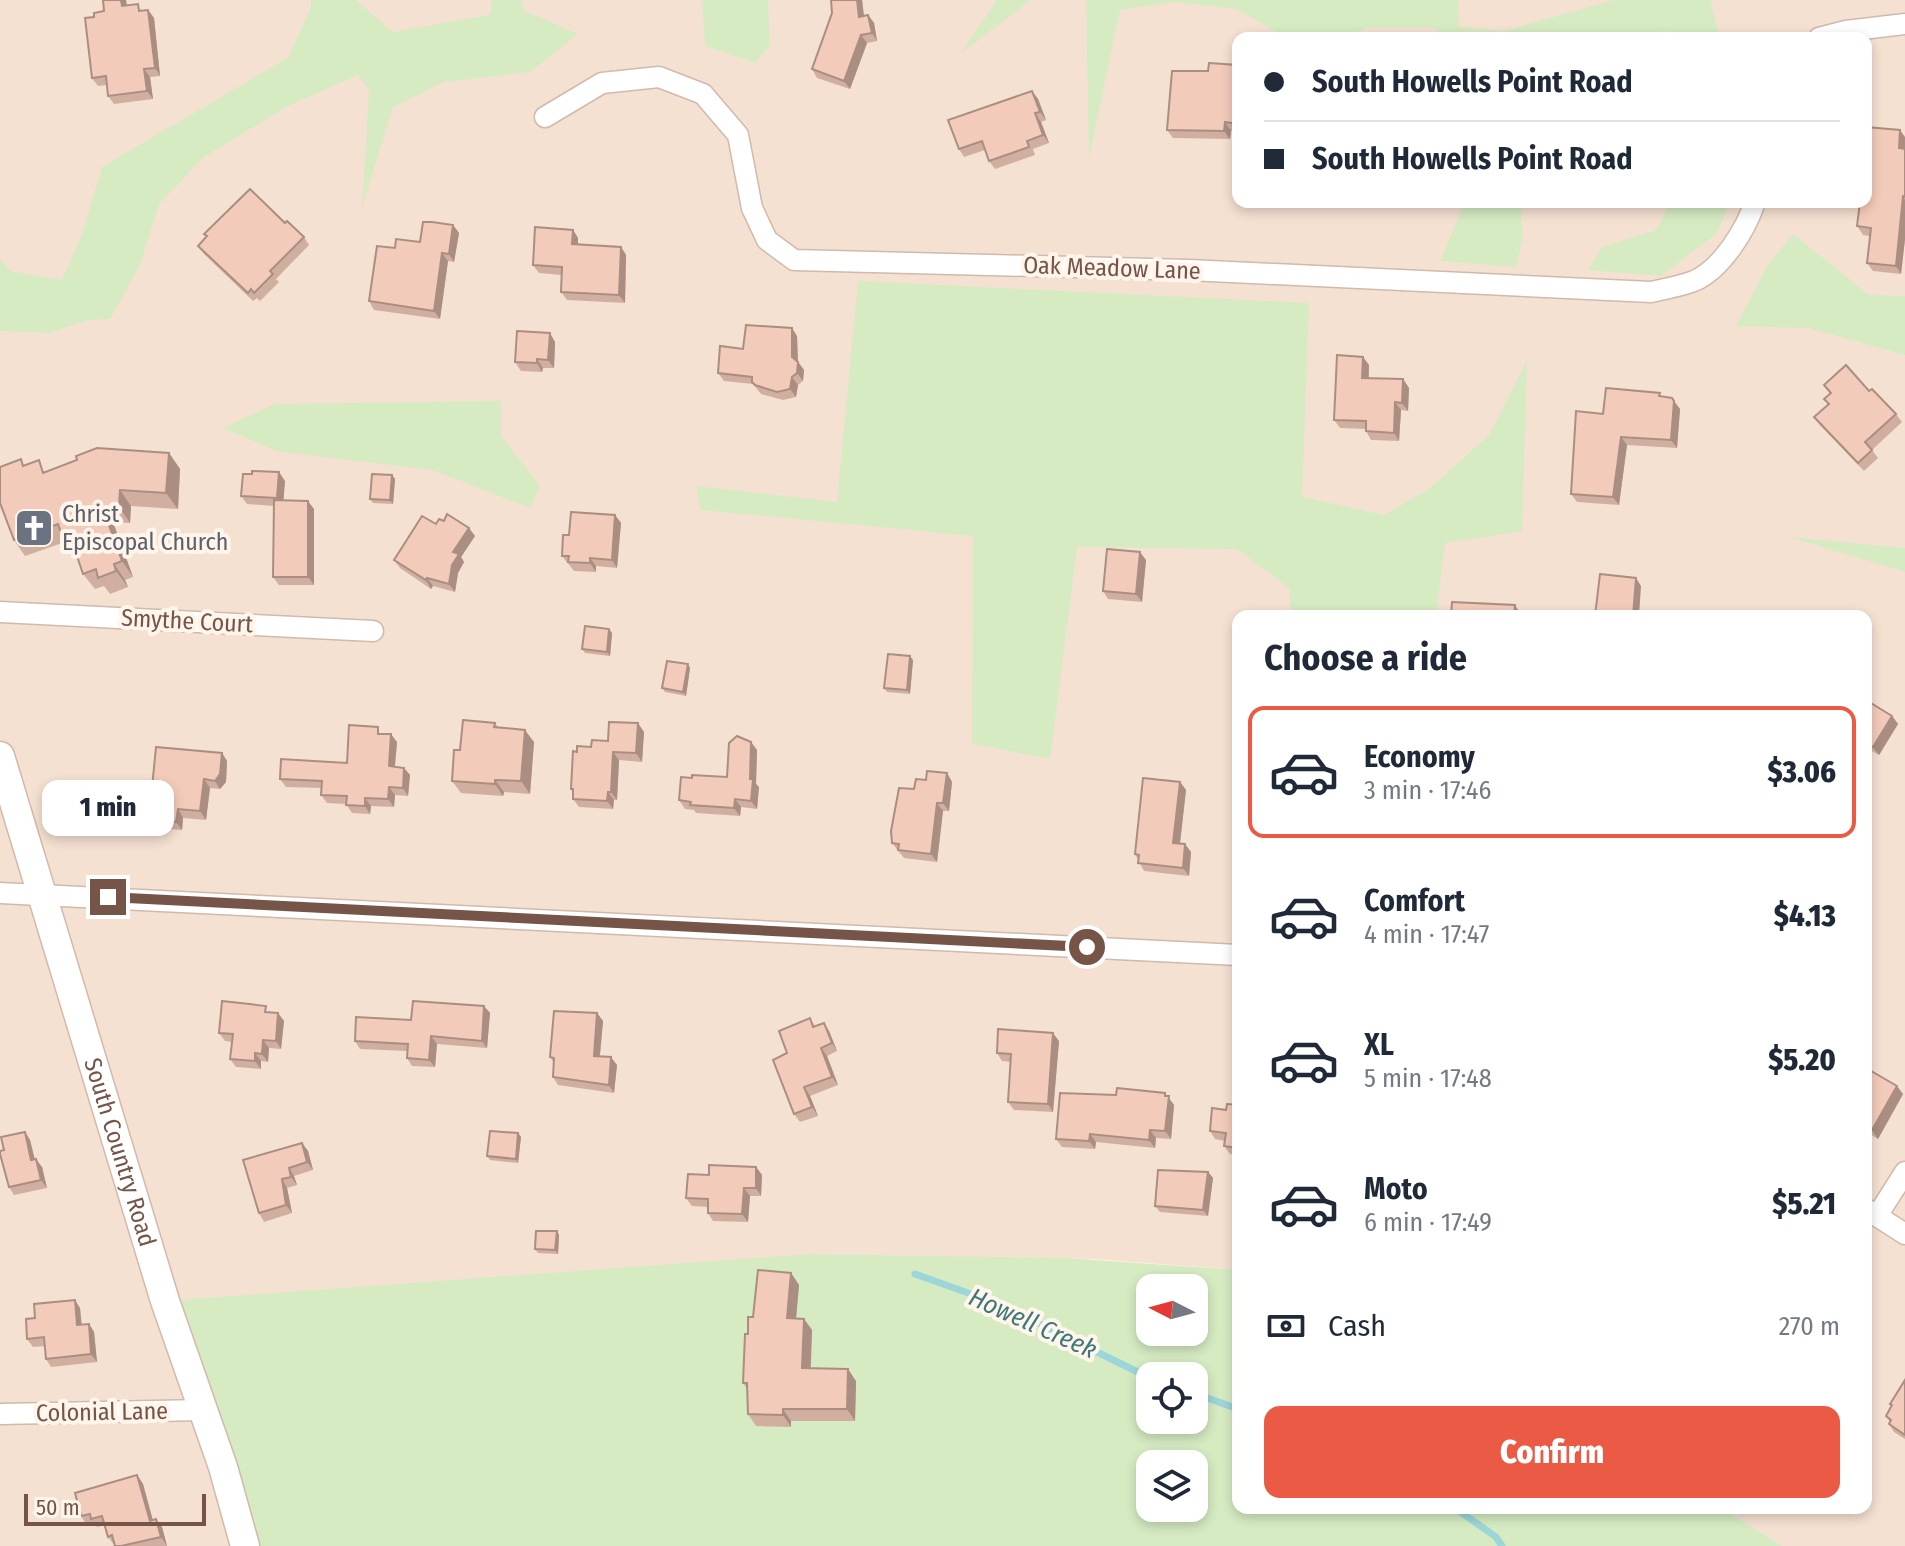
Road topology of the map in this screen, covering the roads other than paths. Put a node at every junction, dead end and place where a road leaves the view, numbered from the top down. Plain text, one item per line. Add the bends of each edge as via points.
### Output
1 (1905, 24) edge
2 (1842, 32) edge
3 (545, 117) dead end
4 (1753, 208) edge
5 (0, 612) edge
6 (373, 631) dead end
7 (0, 756) edge
8 (0, 893) edge
9 (43, 894) junction
10 (1232, 955) edge
11 (1905, 1172) edge
12 (1872, 1213) edge
13 (1905, 1234) edge
14 (204, 1410) junction
15 (0, 1414) edge
16 (245, 1546) edge

1 - 2 street
3 - 4 street, Oak Meadow Lane via 602,83 659,77 703,94 738,135 752,208 767,240 794,260 1189,270 1651,292 1696,280 1732,249
5 - 6 street, Smythe Court
7 - 9 main road, South Country Road
8 - 9 street
9 - 10 street
9 - 14 main road, South Country Road via 165,1301
11 - 12 street
12 - 13 street
14 - 15 street, Colonial Lane
14 - 16 main road, South Country Road

